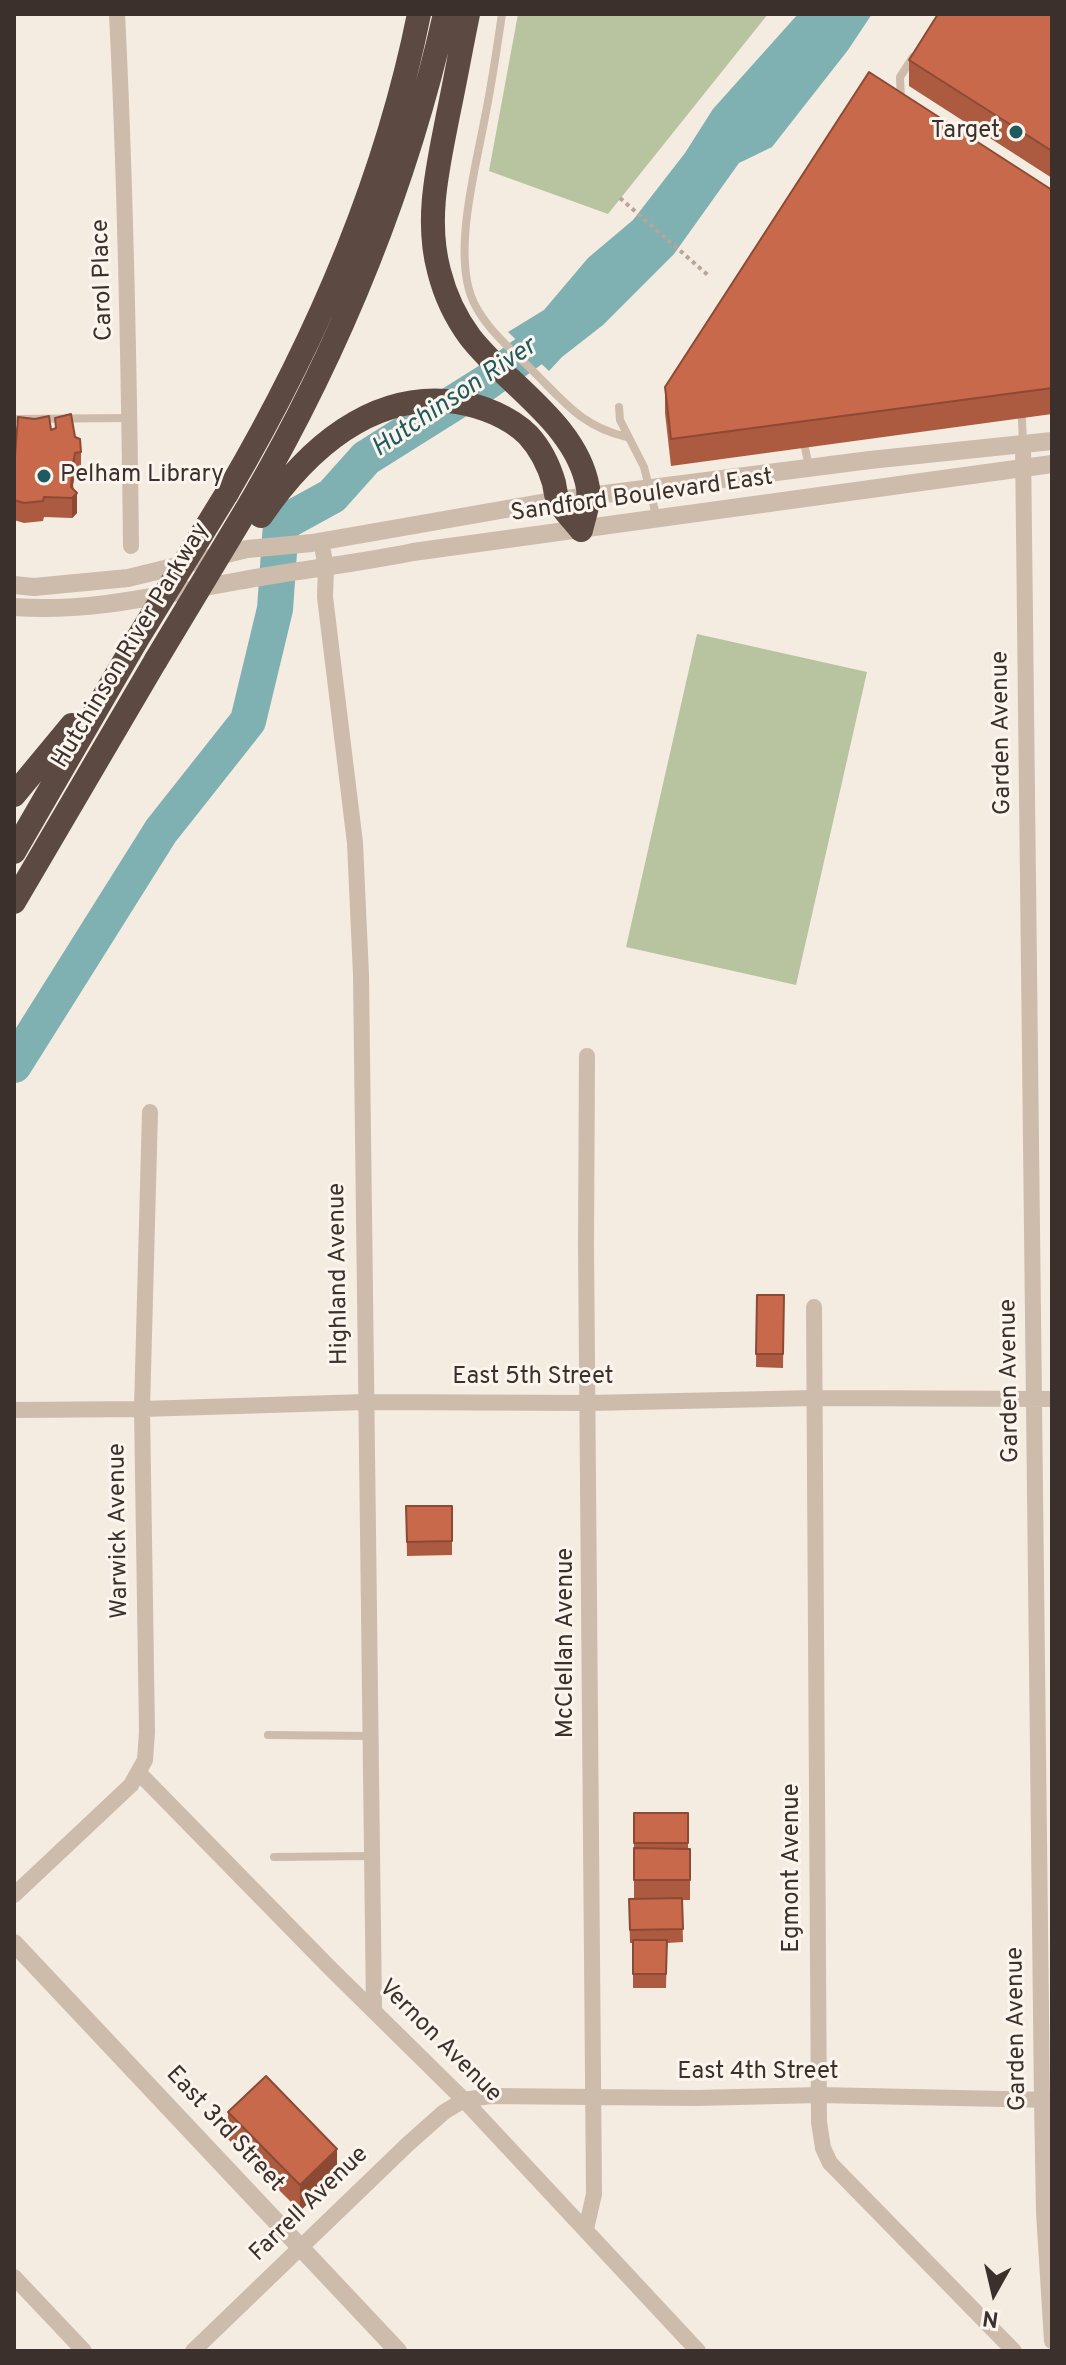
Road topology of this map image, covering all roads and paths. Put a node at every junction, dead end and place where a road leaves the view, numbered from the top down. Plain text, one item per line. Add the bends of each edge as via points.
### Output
1 (117, 14) edge
2 (419, 14) edge
3 (445, 14) edge
4 (468, 14) edge
5 (502, 14) edge
6 (917, 52) edge
7 (909, 108) edge
8 (620, 198) dead end
9 (709, 276) dead end
10 (487, 341) junction
11 (619, 407) dead end
12 (556, 410) junction
13 (130, 418) junction
14 (14, 419) edge
15 (1022, 419) dead end
16 (627, 437) junction
17 (1052, 441) edge
18 (1023, 445) junction
19 (805, 448) dead end
20 (1052, 464) edge
21 (1024, 467) junction
22 (809, 468) junction
23 (650, 489) junction
24 (589, 498) junction
25 (558, 500) junction
26 (256, 509) junction
27 (657, 519) junction
28 (581, 530) junction
29 (316, 542) junction
30 (131, 546) dead end
31 (319, 568) junction
32 (14, 585) edge
33 (14, 607) edge
34 (114, 678) junction
35 (14, 795) edge
36 (14, 852) edge
37 (14, 902) edge
38 (587, 1056) dead end
39 (150, 1112) dead end
40 (814, 1307) dead end
41 (815, 1398) junction
42 (1043, 1399) edge
43 (365, 1402) junction
44 (589, 1403) junction
45 (142, 1409) junction
46 (14, 1410) edge
47 (268, 1735) dead end
48 (370, 1736) junction
49 (139, 1773) junction
50 (371, 1856) junction
51 (274, 1857) dead end
52 (14, 1895) edge
53 (14, 1943) edge
54 (374, 2009) junction
55 (819, 2095) junction
56 (594, 2096) junction
57 (464, 2100) junction
58 (1047, 2100) edge
59 (586, 2229) junction
60 (300, 2247) junction
61 (14, 2277) edge
62 (1052, 2341) edge
63 (84, 2351) edge
64 (193, 2351) edge
65 (398, 2351) edge
66 (698, 2351) edge
67 (1014, 2351) edge

1 - 13 street, Carol Place
2 - 34 highway, Hutchinson River Parkway, bridge via 392,120 350,242 293,375
3 - 26 highway, Hutchinson River Parkway via 411,143 369,262
4 - 10 highway via 432,225 444,288 462,326
5 - 10 lane via 466,235 467,285
6 - 7 lane via 900,77 902,103
8 - 9 path
10 - 12 highway
11 - 16 lane
12 - 16 lane
12 - 24 highway via 585,475
13 - 14 lane
13 - 30 street, Carol Place
15 - 18 lane, Garden Avenue
16 - 23 lane
17 - 18 street, Sandford Boulevard East
18 - 21 street, Garden Avenue
18 - 22 street, Sandford Boulevard East
19 - 22 lane
20 - 21 street, Sandford Boulevard East
21 - 27 street, Sandford Boulevard East
21 - 42 street, Garden Avenue
22 - 23 street, Sandford Boulevard East
23 - 24 street, Sandford Boulevard East
23 - 27 lane
24 - 25 street, Sandford Boulevard East
24 - 28 highway
25 - 26 highway via 545,461 525,432 494,413 434,400 368,416 328,440
25 - 28 highway
25 - 29 street, Sandford Boulevard East
26 - 37 highway, Hutchinson River Parkway, bridge via 156,660
27 - 28 street, Sandford Boulevard East
28 - 31 street, Sandford Boulevard East
29 - 31 street, Highland Avenue
29 - 32 street, Sandford Boulevard East via 247,549 128,578
31 - 33 street, Sandford Boulevard East via 130,602
31 - 43 street, Highland Avenue via 357,872
34 - 35 highway
34 - 36 highway, Hutchinson River Parkway
38 - 44 street, McClellan Avenue
39 - 45 street, Warwick Avenue
40 - 41 street, Egmont Avenue
41 - 42 street, East 5th Street
41 - 44 street, East 5th Street
41 - 55 street, Egmont Avenue
42 - 58 street, Garden Avenue
43 - 44 street, East 5th Street
43 - 45 street, East 5th Street
43 - 48 street, Highland Avenue
44 - 56 street, McClellan Avenue
45 - 46 street, East 5th Street
45 - 49 street, Warwick Avenue via 147,1732
47 - 48 lane
48 - 50 street, Highland Avenue
49 - 52 street
49 - 54 street, Vernon Avenue
50 - 51 lane
50 - 54 street, Highland Avenue
53 - 60 street, East 3rd Street
54 - 57 street, Vernon Avenue
55 - 56 street, East 4th Street
55 - 58 street, East 4th Street
55 - 67 street, Egmont Avenue via 823,2148 830,2163
56 - 57 street, East 4th Street
56 - 59 street, McClellan Avenue via 594,2194
57 - 59 street, Vernon Avenue
57 - 60 street, Farrell Avenue via 420,2133
58 - 62 street, Garden Avenue via 1044,2212
59 - 66 street, Vernon Avenue
60 - 64 street, Farrell Avenue
60 - 65 street, East 3rd Street
61 - 63 street

